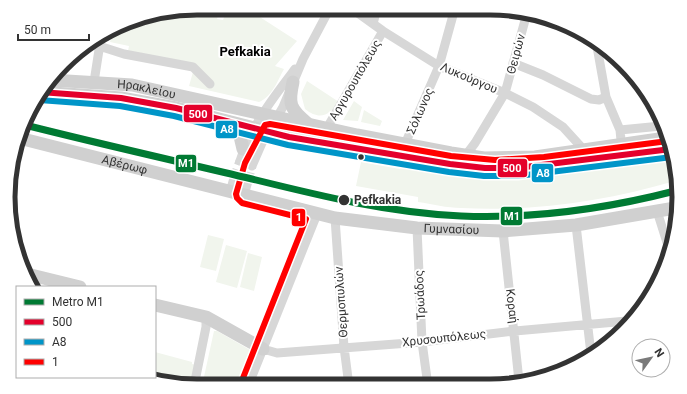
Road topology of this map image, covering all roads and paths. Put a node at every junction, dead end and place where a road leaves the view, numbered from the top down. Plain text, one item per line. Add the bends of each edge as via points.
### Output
1 (326, 15) edge
2 (361, 15) edge
3 (375, 15) edge
4 (453, 15) edge
5 (526, 18) edge
6 (373, 24) junction
7 (383, 31) junction
8 (103, 41) edge
9 (99, 44) edge
10 (598, 51) edge
11 (303, 59) junction
12 (513, 63) junction
13 (439, 66) junction
14 (57, 80) edge
15 (94, 82) junction
16 (293, 82) junction
17 (210, 84) dead end
18 (48, 93) edge
19 (505, 93) junction
20 (606, 97) junction
21 (262, 114) junction
22 (277, 117) junction
23 (227, 121) junction
24 (309, 124) junction
25 (658, 126) edge
26 (327, 128) junction
27 (254, 129) junction
28 (620, 130) junction
29 (269, 132) junction
30 (662, 139) edge
31 (24, 140) edge
32 (405, 144) junction
33 (666, 149) edge
34 (584, 150) junction
35 (625, 150) junction
36 (241, 155) joint
37 (466, 155) junction
38 (252, 166) tunnel mouth
39 (234, 178) tunnel mouth
40 (248, 181) tunnel mouth
41 (230, 192) junction
42 (244, 195) junction
43 (672, 208) edge
44 (657, 211) junction
45 (317, 214) junction
46 (335, 218) junction
47 (576, 225) junction
48 (417, 228) junction
49 (503, 232) junction
50 (667, 242) edge
51 (33, 276) edge
52 (76, 286) edge
53 (156, 305) edge
54 (206, 317) junction
55 (623, 321) edge
56 (588, 324) junction
57 (515, 331) junction
58 (422, 342) junction
59 (344, 347) junction
60 (590, 348) edge
61 (263, 349) junction
62 (519, 377) edge
63 (194, 379) edge
64 (251, 379) edge
65 (348, 379) edge
66 (427, 379) edge

1 - 11 street
2 - 6 street, Λυκούργου
3 - 6 street, Αργυρουπόλεως
4 - 13 street, Σόλωνος
5 - 12 street, Θειρών
6 - 7 street, Λυκούργου
7 - 13 street, Λυκούργου
7 - 26 street, Αργυρουπόλεως
8 - 17 street via 124,54 192,67
9 - 15 street
10 - 20 street
11 - 16 street
11 - 21 street
12 - 19 street, Θειρών
12 - 20 street via 591,99 599,100
13 - 19 street, Λυκούργου
13 - 32 street, Σόλωνος
14 - 15 main road, Ηρακλείου
15 - 21 main road, Ηρακλείου via 132,85
16 - 22 street
16 - 24 main road via 290,97 292,109
18 - 23 main road, Ηρακλείου via 121,98
19 - 34 street, Λυκούργου via 533,107 563,127
19 - 37 street, Θειρών
20 - 28 street
21 - 22 main road, Ηρακλείου
21 - 27 street
22 - 24 main road, Ηρακλείου
22 - 29 street
23 - 27 main road, Ηρακλείου
23 - 36 main road via 239,132
24 - 26 main road, Ηρακλείου
25 - 28 street
26 - 32 main road, Ηρακλείου
27 - 29 main road, Ηρακλείου
27 - 36 street
28 - 35 street
29 - 35 main road, Ηρακλείου via 357,149 486,168 517,168
29 - 38 street
30 - 35 main road, Ηρακλείου
31 - 41 main road, Αβέρωφ
32 - 37 main road, Ηρακλείου
33 - 35 main road, Ηρακλείου
34 - 35 main road, Ηρακλείου
34 - 37 main road, Ηρακλείου via 535,157 484,158
39 - 41 street
40 - 42 street
41 - 42 main road, Γυμνασίου
42 - 45 main road, Γυμνασίου
43 - 44 main road, Γυμνασίου
44 - 47 main road, Γυμνασίου
44 - 50 street
45 - 46 main road, Γυμνασίου
45 - 61 street
46 - 48 main road, Γυμνασίου
46 - 59 street, Θερμοπυλών
47 - 49 main road, Γυμνασίου
47 - 56 street
48 - 49 main road, Γυμνασίου
48 - 58 street, Τρωάδος
49 - 57 street, Κοραή
51 - 52 main road
53 - 54 main road
54 - 61 main road
54 - 63 street
55 - 56 street, Χρυσουπόλεως
56 - 57 street, Χρυσουπόλεως
56 - 60 street
57 - 58 street, Χρυσουπόλεως
57 - 62 street, Κοραή
58 - 59 street, Χρυσουπόλεως
58 - 66 street, Τρωάδος
59 - 61 street, Χρυσουπόλεως via 277,352
59 - 65 street, Θερμοπυλών
61 - 64 street

